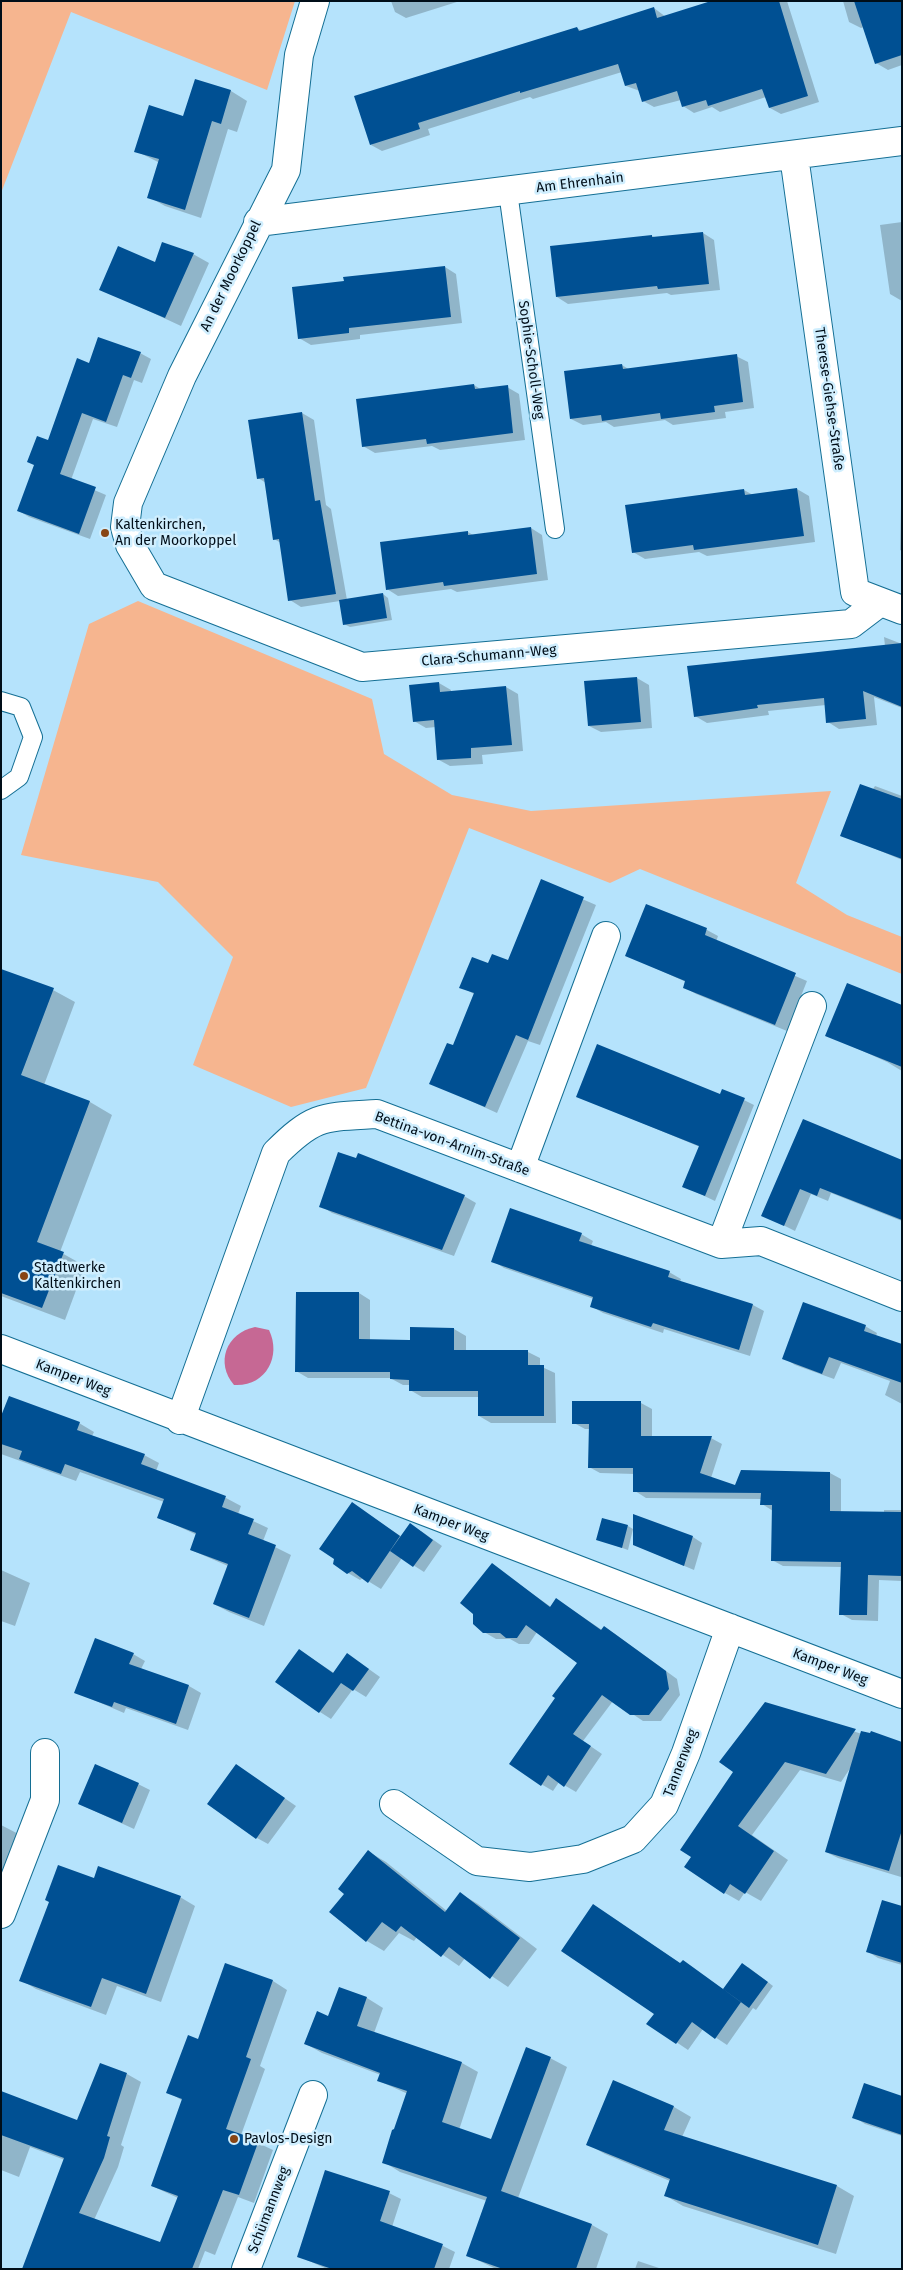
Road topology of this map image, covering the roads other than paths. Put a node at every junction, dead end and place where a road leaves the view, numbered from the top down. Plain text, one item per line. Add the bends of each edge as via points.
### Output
1 (315, 1) edge
2 (902, 141) edge
3 (794, 156) junction
4 (508, 192) junction
5 (258, 222) junction
6 (555, 529) dead end
7 (130, 545) joint
8 (891, 606) edge
9 (1, 700) edge
10 (1, 790) edge
11 (606, 936) dead end
12 (812, 1006) dead end
13 (520, 1168) junction
14 (721, 1244) junction
15 (902, 1297) edge
16 (1, 1350) edge
17 (180, 1420) junction
18 (730, 1628) junction
19 (902, 1694) edge
20 (45, 1753) dead end
21 (394, 1804) dead end
22 (1, 1914) edge
23 (313, 2095) dead end
24 (246, 2269) edge

1 - 5 street, An der Moorkoppel via 299,55 286,170
2 - 3 street, Am Ehrenhain
3 - 4 street, Am Ehrenhain
3 - 8 street, Therese-Giehse-Straße via 855,592
4 - 5 street, Am Ehrenhain
4 - 6 lane, Sophie-Scholl-Weg
5 - 7 street, An der Moorkoppel via 182,376 128,503 125,528
7 - 8 street, Clara-Schumann-Weg via 154,586 362,667 851,624
9 - 10 lane via 21,707 33,737 19,777
11 - 13 street
12 - 14 street
13 - 14 street, Bettina-von-Arnim-Straße
13 - 17 street, Bettina-von-Arnim-Straße via 377,1114 326,1117 299,1130 276,1153
14 - 15 street, Bettina-von-Arnim-Straße via 761,1242
16 - 17 street, Kamper Weg
17 - 18 street, Kamper Weg
18 - 19 street, Kamper Weg
18 - 21 street, Tannenweg via 664,1805 633,1839 582,1859 530,1867 477,1861
20 - 22 street via 45,1800
23 - 24 street, Schümannweg

